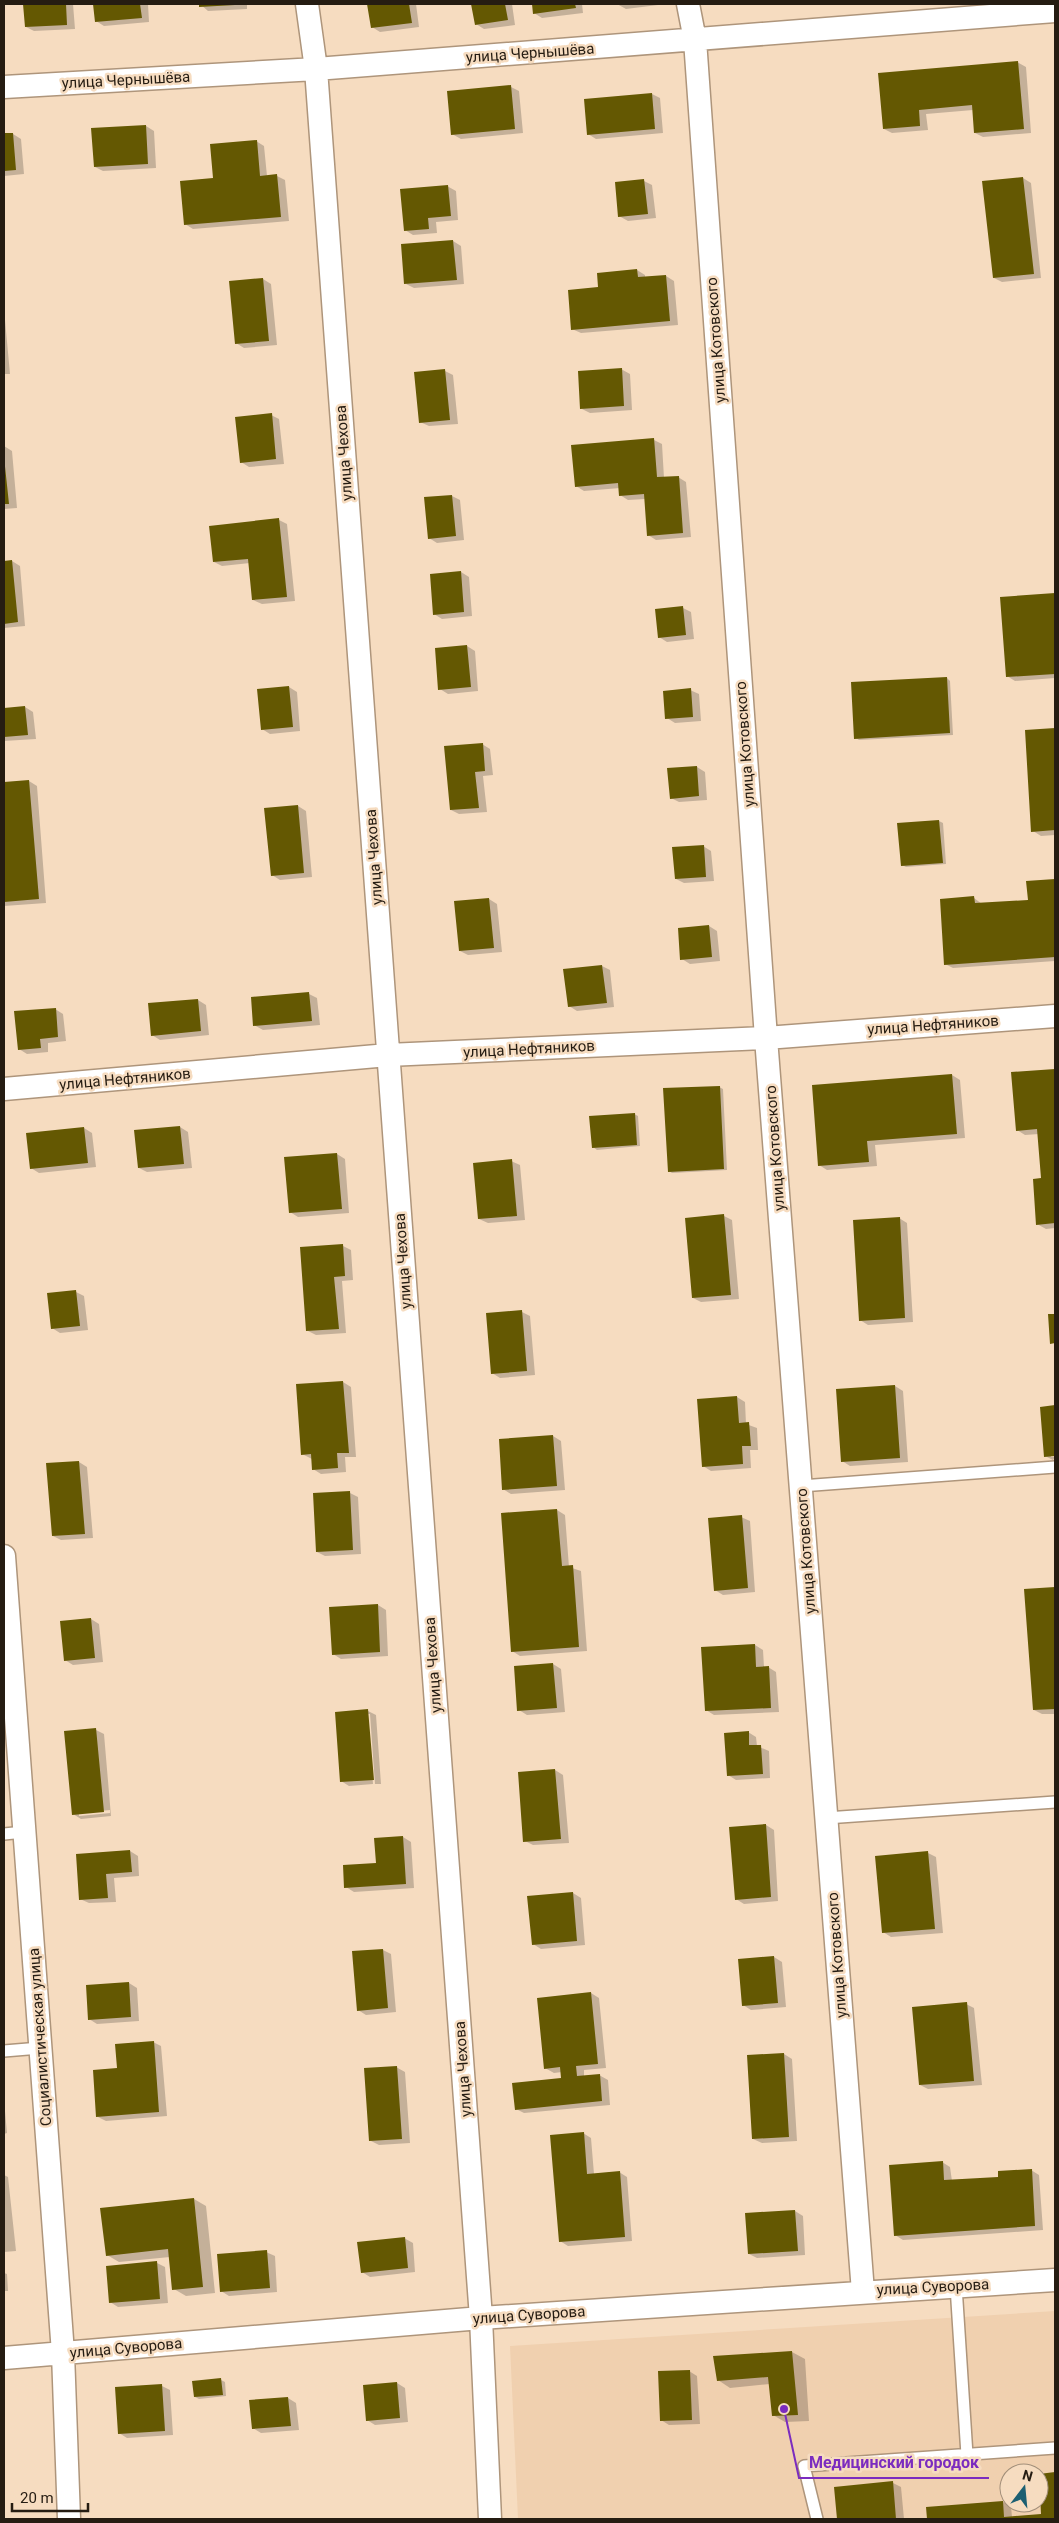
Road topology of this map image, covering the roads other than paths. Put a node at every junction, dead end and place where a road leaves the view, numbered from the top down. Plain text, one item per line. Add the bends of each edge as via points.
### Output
1 (307, 4) edge
2 (688, 4) edge
3 (1055, 11) edge
4 (695, 40) junction
5 (316, 69) junction
6 (4, 87) edge
7 (1055, 1016) edge
8 (766, 1038) junction
9 (388, 1055) junction
10 (4, 1089) edge
11 (1055, 1467) edge
12 (801, 1486) junction
13 (4, 1556) edge
14 (6, 1611) edge
15 (1055, 1802) edge
16 (826, 1818) junction
17 (14, 1833) edge
18 (40, 2048) junction
19 (4, 2051) edge
20 (1055, 2280) edge
21 (956, 2286) junction
22 (862, 2292) junction
23 (481, 2318) junction
24 (63, 2353) junction
25 (4, 2358) edge
26 (1055, 2448) edge
27 (967, 2456) junction
28 (69, 2519) edge
29 (490, 2519) edge
30 (817, 2519) edge

1 - 5 street, улица Чехова
2 - 4 street, улица Котовского
3 - 4 street, улица Чернышёва
4 - 5 street, улица Чернышёва
4 - 8 street, улица Котовского
5 - 6 street, улица Чернышёва
5 - 9 street, улица Чехова
7 - 8 street, улица Нефтяников
8 - 9 street, улица Нефтяников
8 - 12 street, улица Котовского
9 - 10 street, улица Нефтяников
9 - 23 street, улица Чехова
11 - 12 lane
12 - 16 street, улица Котовского
13 - 14 street, Социалистическая улица
14 - 17 street, Социалистическая улица
15 - 16 lane
16 - 22 street, улица Котовского
17 - 18 street, Социалистическая улица
18 - 19 lane
18 - 24 street, Социалистическая улица
20 - 21 street, улица Суворова
21 - 22 street, улица Суворова
21 - 27 lane
22 - 23 street, улица Суворова
23 - 24 street, улица Суворова
23 - 29 street, улица Чехова
24 - 25 street, улица Суворова
24 - 28 street, Социалистическая улица
26 - 27 lane
27 - 30 lane via 804,2466

